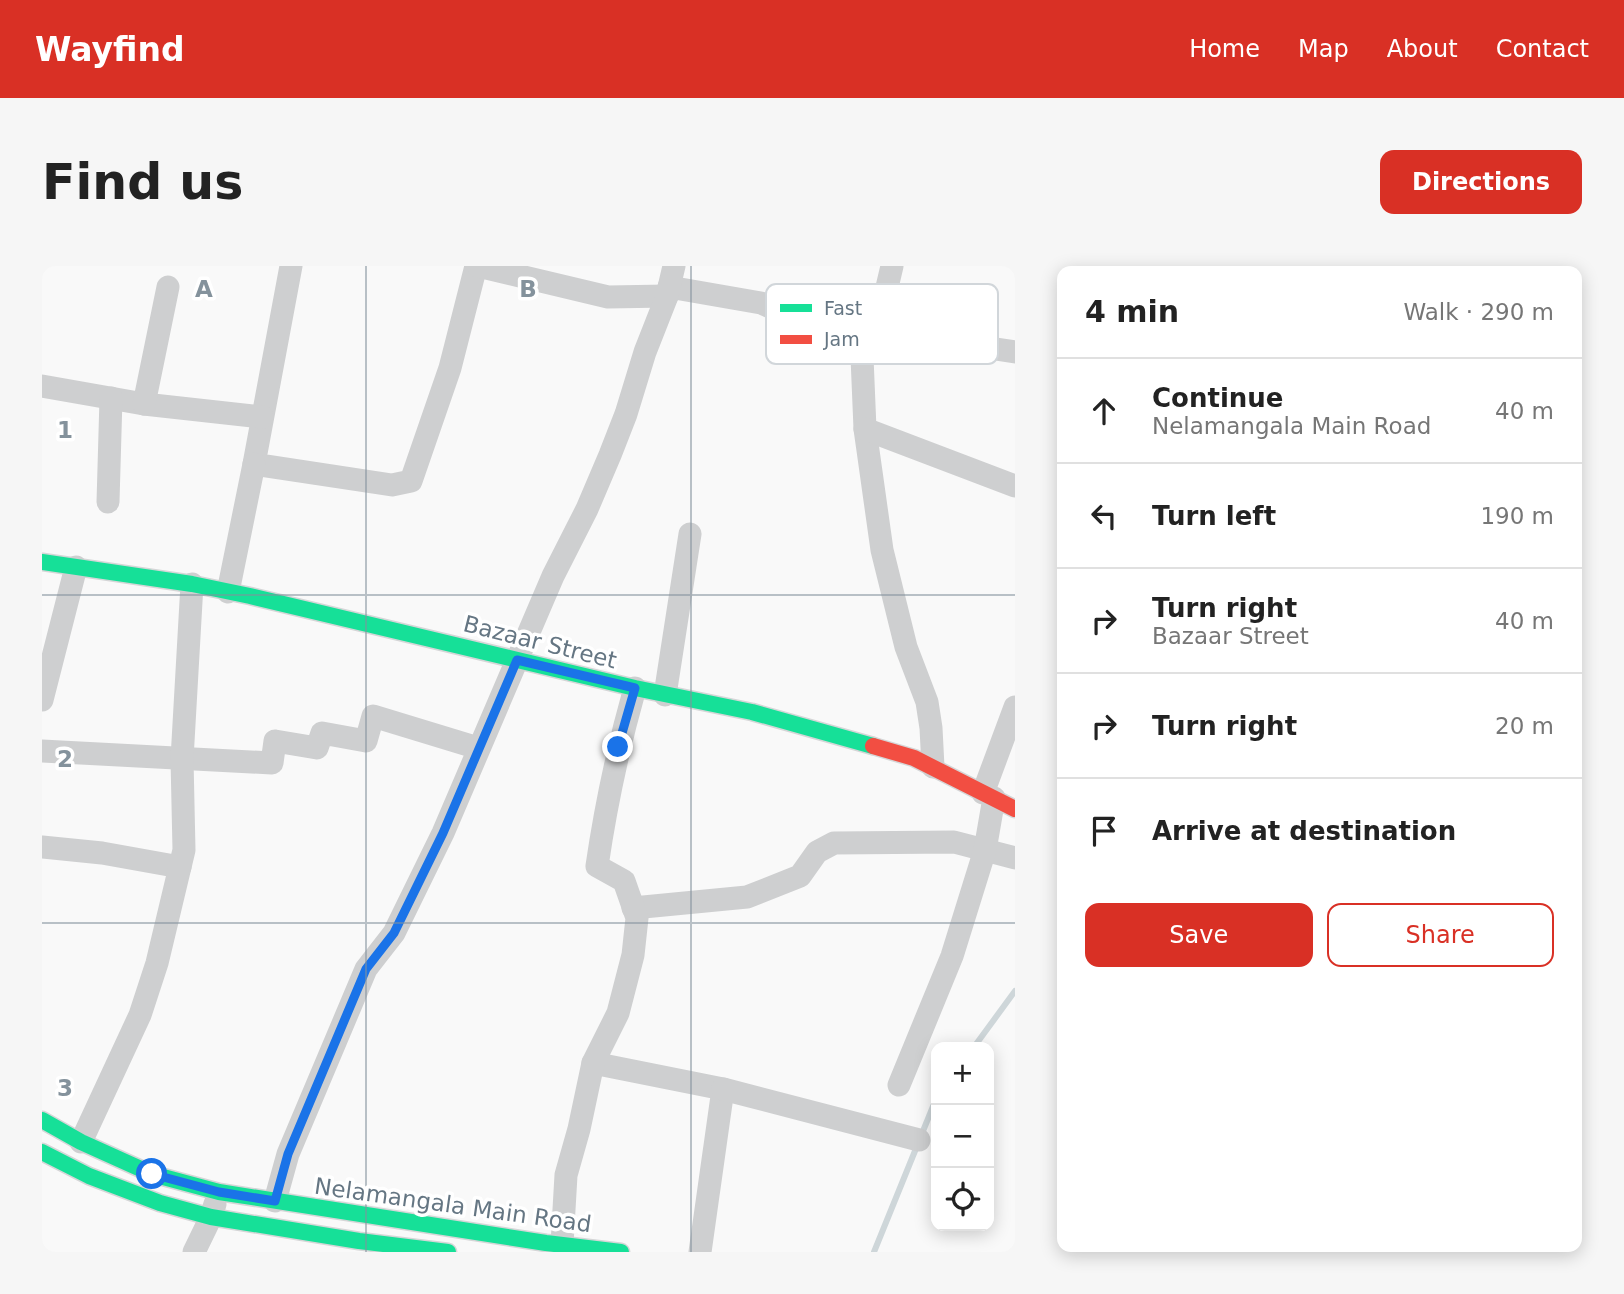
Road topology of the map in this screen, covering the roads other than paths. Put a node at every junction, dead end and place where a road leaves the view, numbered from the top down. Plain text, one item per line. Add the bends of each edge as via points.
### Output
1 (291, 266) edge
2 (477, 266) edge
3 (892, 266) edge
4 (670, 283) edge
5 (886, 284) edge
6 (167, 288) dead end
7 (766, 305) edge
8 (867, 364) edge
9 (42, 386) edge
10 (111, 398) junction
11 (144, 404) junction
12 (262, 417) junction
13 (864, 429) junction
14 (254, 464) junction
15 (1015, 486) edge
16 (108, 502) dead end
17 (690, 534) dead end
18 (42, 562) edge
19 (76, 567) junction
20 (192, 584) junction
21 (228, 592) junction
22 (517, 660) junction
23 (635, 688) junction
24 (665, 695) junction
25 (42, 701) edge
26 (1015, 707) edge
27 (478, 748) junction
28 (42, 751) edge
29 (183, 759) junction
30 (933, 767) junction
31 (988, 795) junction
32 (1015, 809) edge
33 (42, 847) edge
34 (985, 850) junction
35 (1015, 858) edge
36 (180, 867) junction
37 (633, 908) junction
38 (593, 1063) junction
39 (899, 1085) dead end
40 (723, 1089) junction
41 (42, 1120) edge
42 (919, 1140) dead end
43 (81, 1142) junction
44 (42, 1152) edge
45 (219, 1192) junction
46 (275, 1201) junction
47 (211, 1217) junction
48 (562, 1244) junction
49 (440, 1251) edge
50 (194, 1252) edge
51 (621, 1252) edge
52 (700, 1252) edge

1 - 12 street
2 - 4 street via 608,297
2 - 14 street via 450,368 411,481 392,485
3 - 5 street
4 - 7 street
4 - 22 street via 610,455
6 - 11 street
8 - 13 street
9 - 10 street
10 - 11 street
10 - 16 street
11 - 12 street
12 - 14 street
13 - 15 street
13 - 30 street via 883,550 906,648 927,702
14 - 21 street
17 - 24 street
18 - 19 main road, Bazaar Street
19 - 20 main road, Bazaar Street
19 - 25 street
20 - 21 main road, Bazaar Street
20 - 29 street
21 - 22 main road, Bazaar Street
22 - 23 main road, Bazaar Street
22 - 27 street
23 - 24 main road, Bazaar Street
23 - 37 street via 618,747 597,866 624,881
24 - 30 main road, Bazaar Street via 752,712
26 - 31 street
27 - 29 street via 373,716 366,741 321,733 317,748 275,741 272,763
27 - 46 street via 394,933 366,969 288,1154
28 - 29 street
29 - 36 street via 184,850
30 - 31 main road, Bazaar Street
31 - 32 main road, Bazaar Street
31 - 34 street
33 - 36 street
34 - 35 street
34 - 37 street via 954,842 834,843 817,852 800,876 747,897
34 - 39 street via 952,956
36 - 43 street via 140,1014
37 - 38 street via 637,918 633,955 618,1013
38 - 40 street
38 - 48 street via 566,1175
40 - 42 street
40 - 52 street
41 - 43 main road, Nelamangala Main Road
43 - 45 main road, Nelamangala Main Road via 152,1174
44 - 47 main road via 89,1176
45 - 46 main road, Nelamangala Main Road
45 - 47 street
46 - 48 main road, Nelamangala Main Road
47 - 49 main road
47 - 50 street
48 - 51 main road, Nelamangala Main Road

